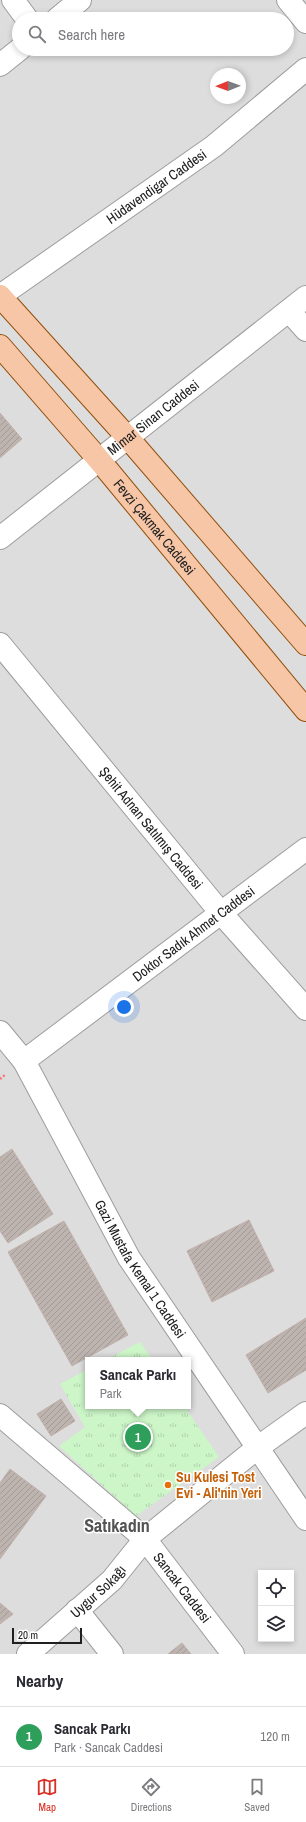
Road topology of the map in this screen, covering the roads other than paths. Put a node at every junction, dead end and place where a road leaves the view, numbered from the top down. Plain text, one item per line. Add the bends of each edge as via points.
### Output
1 (13, 0) edge
2 (80, 0) edge
3 (288, 0) edge
4 (22, 12) edge
5 (65, 12) edge
6 (306, 22) edge
7 (12, 56) edge
8 (0, 66) edge
9 (306, 69) edge
10 (0, 296) edge
11 (306, 297) edge
12 (289, 311) junction
13 (306, 330) edge
14 (0, 346) edge
15 (128, 438) junction
16 (100, 460) junction
17 (0, 538) edge
18 (0, 644) edge
19 (306, 644) edge
20 (306, 710) edge
21 (306, 850) edge
22 (221, 913) junction
23 (306, 1009) edge
24 (0, 1032) edge
25 (24, 1061) junction
26 (306, 1413) edge
27 (0, 1415) edge
28 (257, 1448) junction
29 (306, 1519) edge
30 (146, 1539) junction
31 (77, 1610) junction
32 (28, 1654) edge
33 (112, 1654) edge
34 (234, 1654) edge

1 - 4 street
2 - 5 street
3 - 6 street
7 - 8 street
9 - 10 street, Hüdavendigar Caddesi via 214,146
10 - 15 main road
11 - 12 street, Mimar Sinan Caddesi
12 - 13 street
12 - 15 street, Mimar Sinan Caddesi
14 - 16 main road, Fevzi Çakmak Caddesi
15 - 16 street, Mimar Sinan Caddesi
15 - 19 main road
16 - 17 street, Mimar Sinan Caddesi
16 - 20 main road, Fevzi Çakmak Caddesi
18 - 22 street, Şehit Adnan Satılmış Caddesi
21 - 22 street, Doktor Sadık Ahmet Caddesi
22 - 23 street, Şehit Adnan Satılmış Caddesi
22 - 25 street, Doktor Sadık Ahmet Caddesi
24 - 25 street, Gazi Mustafa Kemal 1 Caddesi
25 - 28 street, Gazi Mustafa Kemal 1 Caddesi via 129,1258
26 - 28 street, Uygur Sokağı
27 - 30 street, Sancak Caddesi
28 - 29 street, Gazi Mustafa Kemal 1 Caddesi
28 - 30 street, Uygur Sokağı
30 - 31 street, Uygur Sokağı via 112,1580
30 - 34 street, Sancak Caddesi
31 - 32 street, Uygur Sokağı
31 - 33 street

